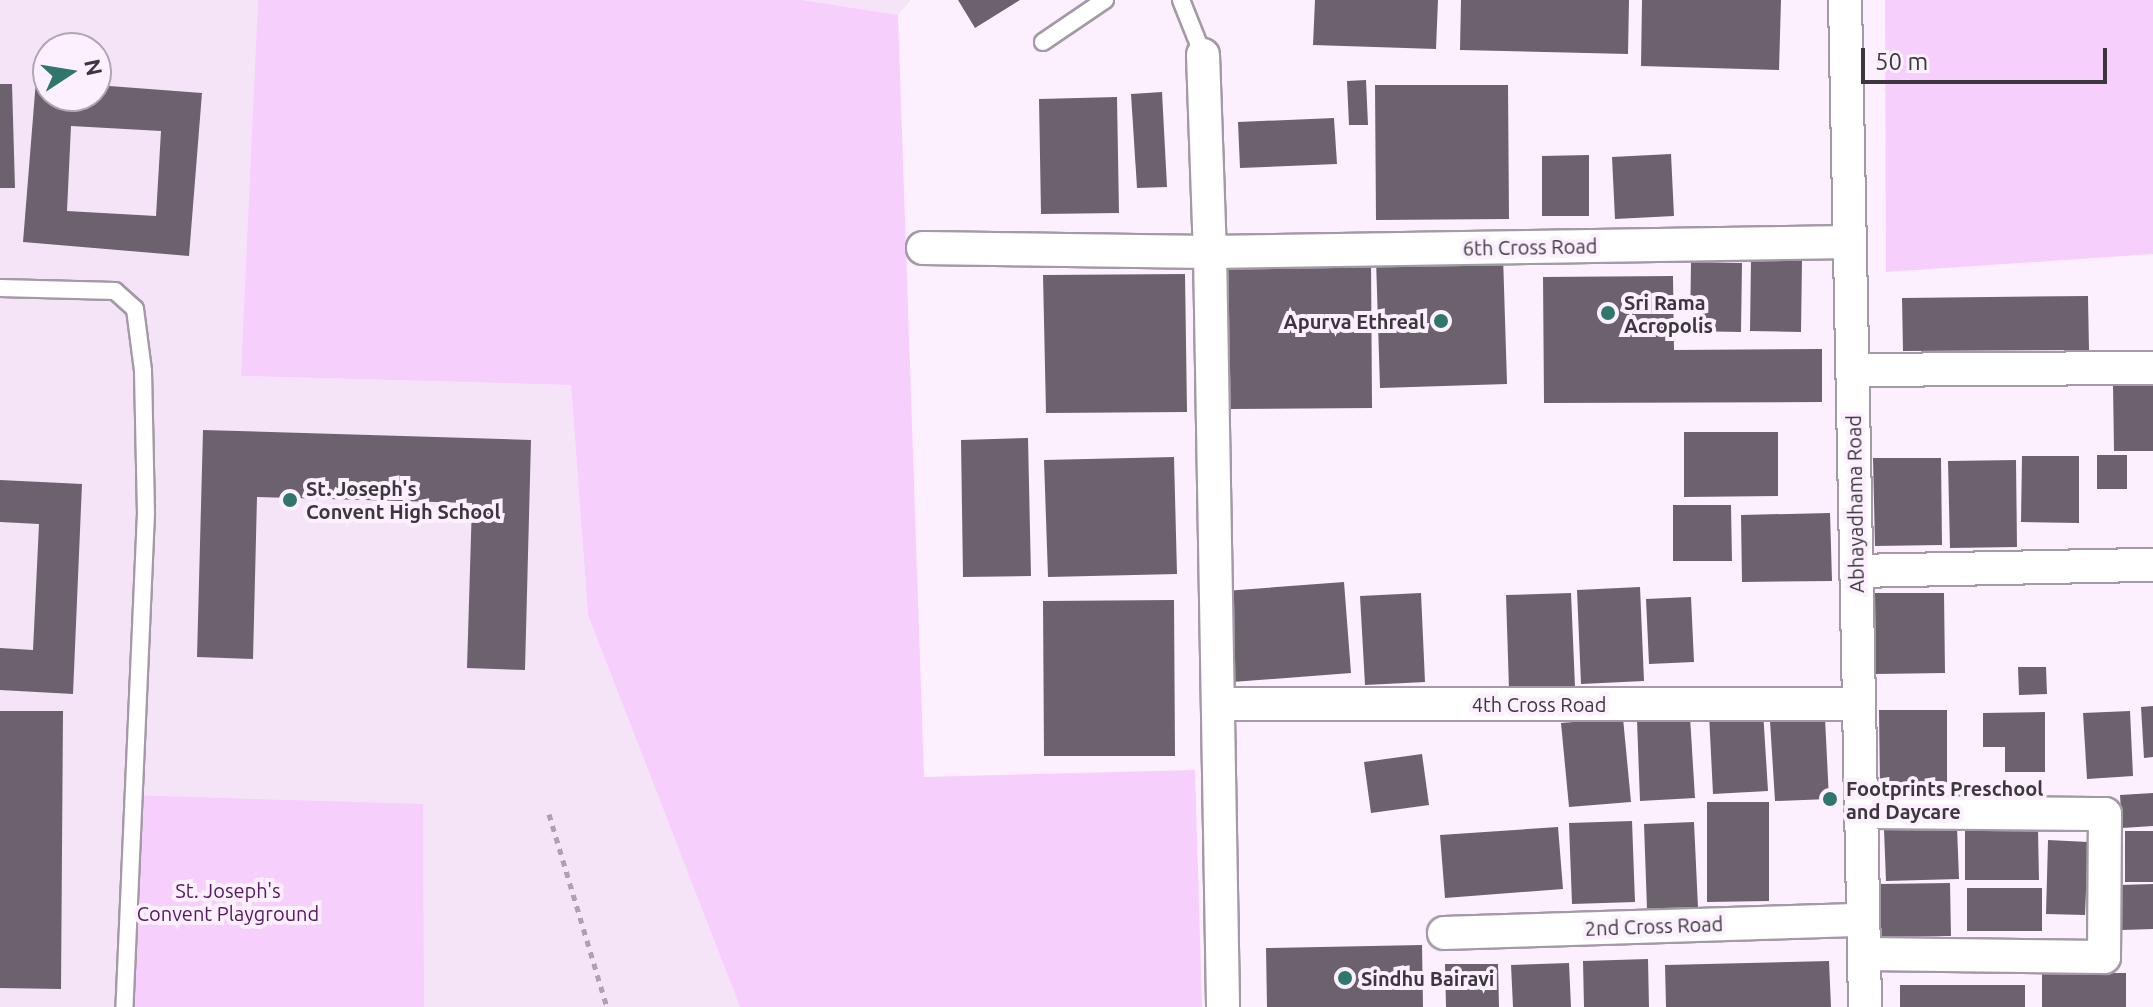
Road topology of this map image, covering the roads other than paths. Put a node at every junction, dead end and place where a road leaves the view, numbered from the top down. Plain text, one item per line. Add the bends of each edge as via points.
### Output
1 (1105, 0) edge
2 (1181, 0) edge
3 (1845, 0) edge
4 (1043, 42) dead end
5 (1203, 55) joint
6 (1850, 242) junction
7 (923, 248) dead end
8 (1210, 252) junction
9 (0, 288) edge
10 (2153, 368) edge
11 (1852, 370) junction
12 (2153, 565) edge
13 (1856, 571) junction
14 (1219, 704) junction
15 (1859, 704) junction
16 (1861, 812) junction
17 (1863, 920) junction
18 (1444, 933) dead end
19 (1864, 954) junction
20 (124, 1007) edge
21 (1223, 1007) edge
22 (1865, 1007) edge

1 - 4 lane
2 - 5 lane
3 - 6 street, Abhayadhama Road
5 - 8 street
6 - 8 street, 6th Cross Road
6 - 11 street, Abhayadhama Road
7 - 8 street, 6th Cross Road
8 - 14 street
9 - 20 lane via 115,291 135,309 143,371 146,513
10 - 11 street
11 - 13 street, Abhayadhama Road
12 - 13 street
13 - 15 street, Abhayadhama Road
14 - 15 street, 4th Cross Road
14 - 21 street
15 - 16 street, Abhayadhama Road
16 - 17 street, Abhayadhama Road
16 - 19 street via 2105,814 2104,957
17 - 18 street, 2nd Cross Road
17 - 19 street, Abhayadhama Road
19 - 22 street, Abhayadhama Road

